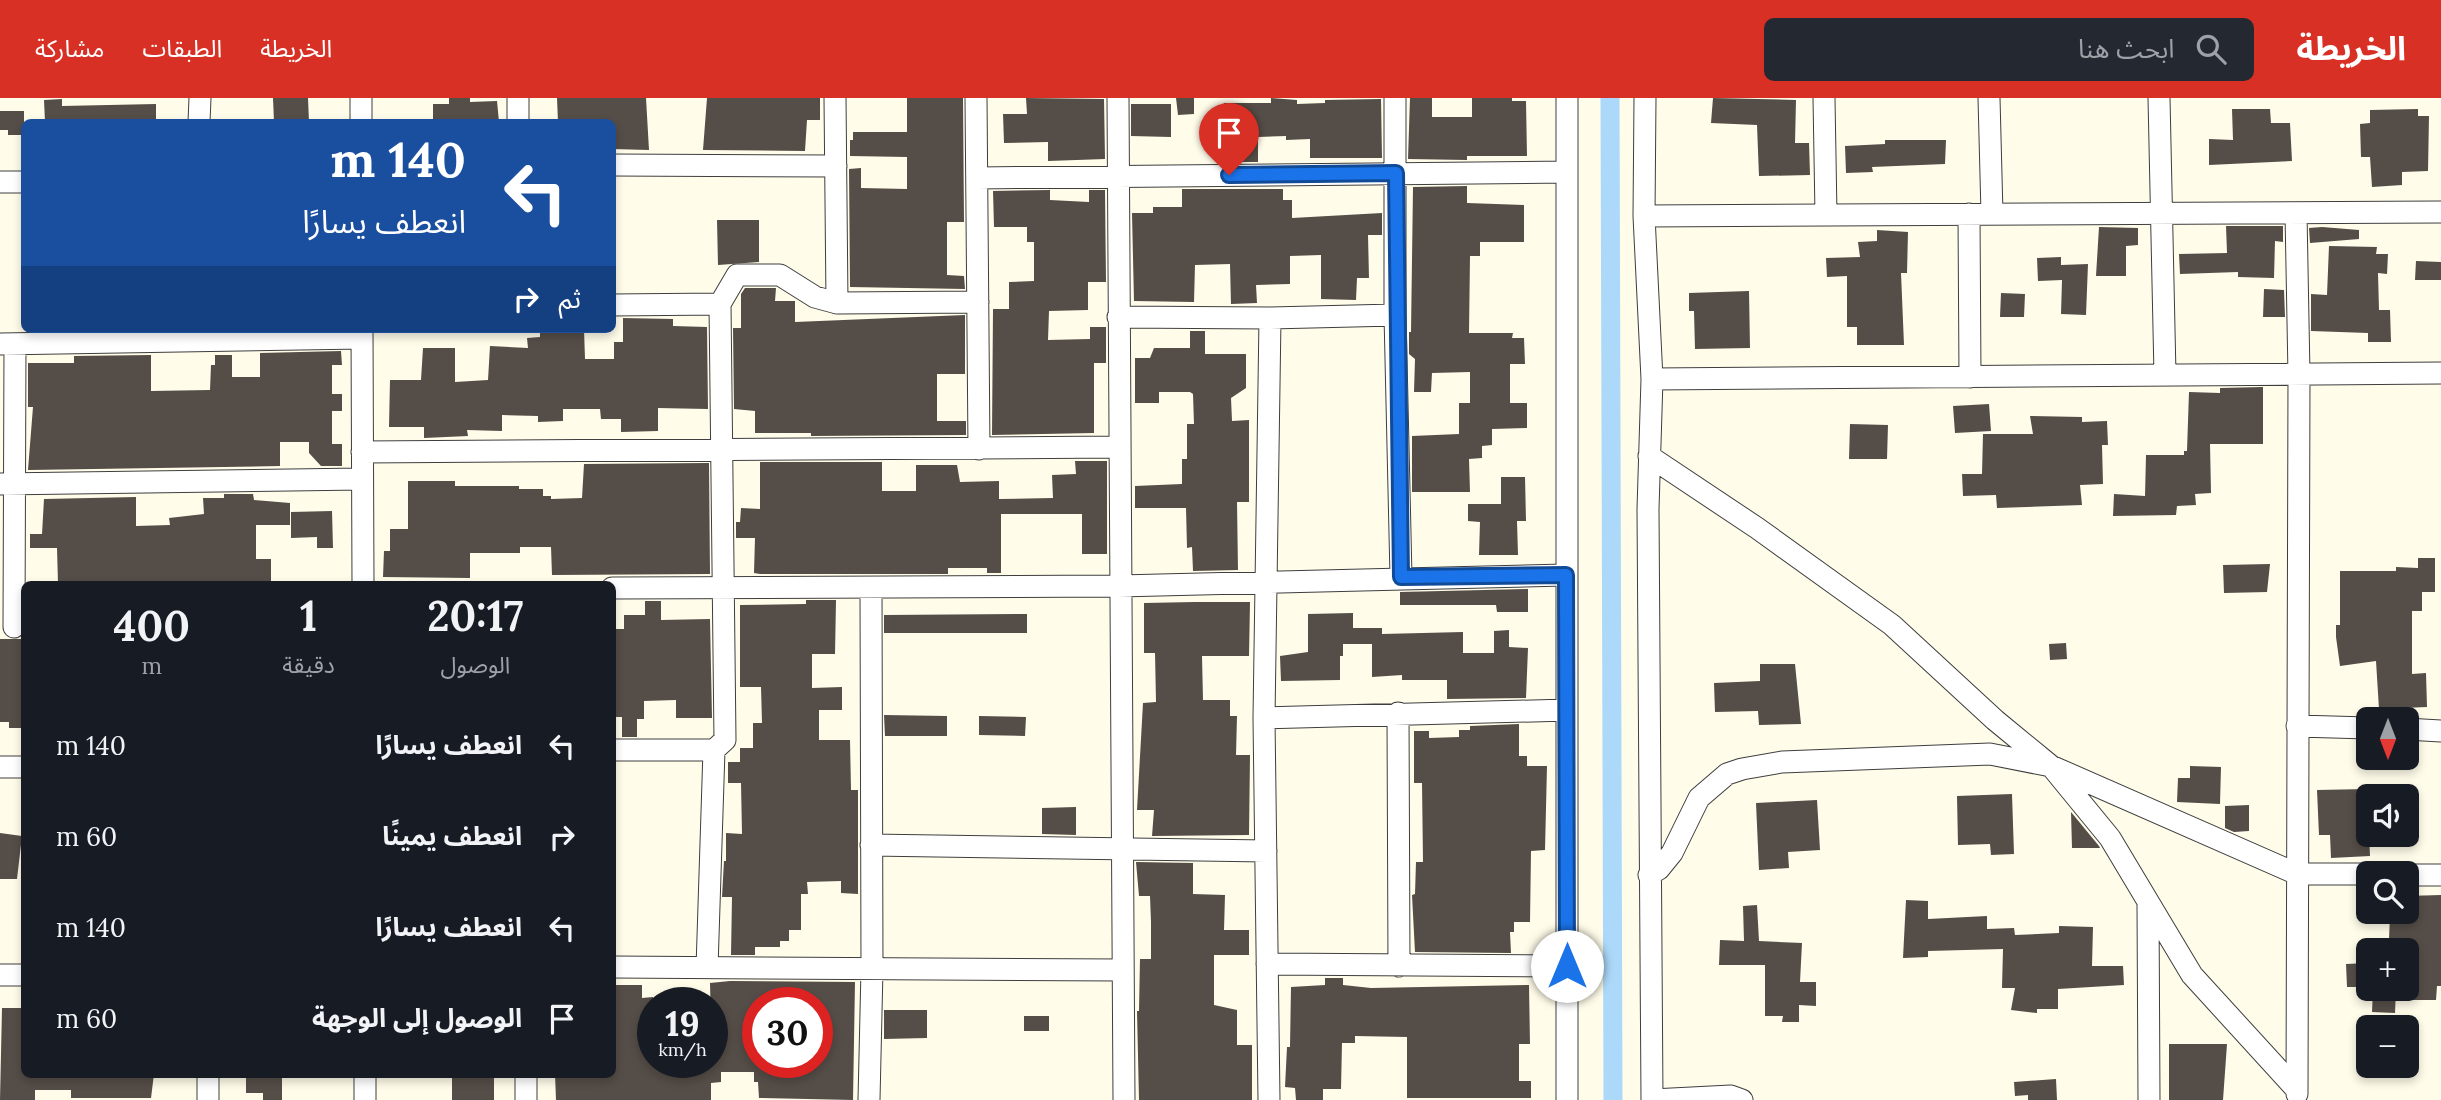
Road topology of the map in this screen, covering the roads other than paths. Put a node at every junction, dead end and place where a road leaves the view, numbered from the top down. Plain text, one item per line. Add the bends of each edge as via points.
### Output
1 (200, 98) edge
2 (361, 98) edge
3 (518, 98) edge
4 (835, 98) edge
5 (976, 98) edge
6 (1118, 98) edge
7 (1395, 98) edge
8 (1567, 98) edge
9 (1645, 98) edge
10 (1824, 98) edge
11 (1989, 98) edge
12 (2158, 98) edge
13 (199, 119) edge
14 (361, 119) edge
15 (518, 119) edge
16 (616, 165) edge
17 (836, 166) junction
18 (1567, 172) junction
19 (1396, 173) junction
20 (1118, 176) junction
21 (977, 178) junction
22 (0, 182) edge
23 (21, 182) edge
24 (2441, 212) edge
25 (2160, 213) junction
26 (2296, 213) junction
27 (1969, 214) junction
28 (1992, 214) junction
29 (1826, 215) junction
30 (1644, 216) junction
31 (978, 302) junction
32 (837, 303) junction
33 (720, 304) junction
34 (616, 305) edge
35 (1395, 314) junction
36 (1118, 317) junction
37 (1270, 318) junction
38 (362, 333) edge
39 (199, 334) edge
40 (8, 344) edge
41 (2441, 373) edge
42 (2165, 375) junction
43 (2299, 375) junction
44 (1970, 377) junction
45 (1652, 379) junction
46 (1118, 447) junction
47 (979, 449) junction
48 (723, 450) junction
49 (362, 452) junction
50 (1649, 456) junction
51 (362, 479) junction
52 (7, 484) edge
53 (1566, 575) junction
54 (1401, 577) junction
55 (363, 581) edge
56 (1268, 581) junction
57 (1119, 586) junction
58 (724, 587) junction
59 (616, 588) edge
60 (871, 589) junction
61 (13, 627) edge
62 (1567, 710) junction
63 (1398, 713) junction
64 (1264, 718) junction
65 (2297, 726) junction
66 (2356, 728) edge
67 (2419, 730) edge
68 (2441, 731) edge
69 (616, 750) edge
70 (714, 750) junction
71 (21, 766) edge
72 (2052, 766) junction
73 (0, 767) edge
74 (871, 845) junction
75 (1121, 849) junction
76 (1266, 851) junction
77 (2297, 874) junction
78 (2356, 874) edge
79 (1649, 875) junction
80 (2419, 875) edge
81 (2441, 875) edge
82 (2148, 902) junction
83 (1267, 964) junction
84 (1399, 965) junction
85 (1567, 966) junction
86 (616, 967) edge
87 (707, 968) junction
88 (872, 969) junction
89 (1122, 970) junction
90 (0, 975) edge
91 (21, 975) edge
92 (208, 1078) edge
93 (365, 1078) edge
94 (526, 1078) edge
95 (2297, 1095) edge
96 (208, 1100) edge
97 (365, 1100) edge
98 (526, 1100) edge
99 (869, 1100) edge
100 (1124, 1100) edge
101 (1269, 1100) edge
102 (1567, 1100) edge
103 (1651, 1100) edge
104 (1742, 1100) edge
105 (2150, 1100) edge

1 - 13 street
2 - 14 street
3 - 15 street
4 - 17 street
5 - 21 street
6 - 20 street
7 - 19 street
8 - 18 street
9 - 30 street
10 - 29 street
11 - 28 street
12 - 25 street
16 - 17 street
17 - 32 street
18 - 19 street
18 - 53 street
19 - 20 street
19 - 35 street
20 - 21 street
20 - 36 street
21 - 31 street
22 - 23 street
24 - 26 street
25 - 26 street
25 - 28 street
25 - 42 street
26 - 43 street
27 - 28 street
27 - 29 street
27 - 44 street
29 - 30 street
30 - 45 street
31 - 32 street
31 - 47 street
32 - 33 street via 815,297 780,275 737,275
33 - 34 street
33 - 48 street
35 - 37 street
35 - 54 street
36 - 37 street
36 - 46 street
37 - 56 street
38 - 39 street
38 - 49 street
39 - 40 street
40 - 52 street
41 - 43 street
42 - 43 street
42 - 44 street
43 - 65 street
44 - 45 street
45 - 50 street
46 - 47 street
46 - 57 street
47 - 48 street
48 - 49 street
48 - 58 street
49 - 51 street
50 - 72 street via 1892,625
50 - 79 street
51 - 52 street
51 - 55 street
52 - 61 street
53 - 54 street
53 - 62 street
54 - 56 street
56 - 57 street
56 - 64 street
57 - 60 street
57 - 75 street
58 - 59 street
58 - 60 street
58 - 70 street via 725,740
60 - 74 street
62 - 63 street
62 - 85 street
63 - 64 street
63 - 84 street
64 - 76 street
65 - 66 street
65 - 77 street
67 - 68 street
69 - 70 street
70 - 87 street
71 - 73 street
72 - 77 street
72 - 79 street via 1990,754 1782,762 1742,769 1727,774 1699,798 1672,853
72 - 82 street via 2110,838
74 - 75 street
74 - 88 street
75 - 76 street
75 - 89 street
76 - 83 street
77 - 78 street
77 - 95 street
79 - 103 street
80 - 81 street
82 - 95 street via 2192,975
82 - 105 street
83 - 84 street
83 - 101 street
84 - 85 street
85 - 102 street
86 - 87 street
87 - 88 street
88 - 89 street
88 - 99 street
89 - 100 street
90 - 91 street
92 - 96 street
93 - 97 street
94 - 98 street
103 - 104 street via 1731,1096

